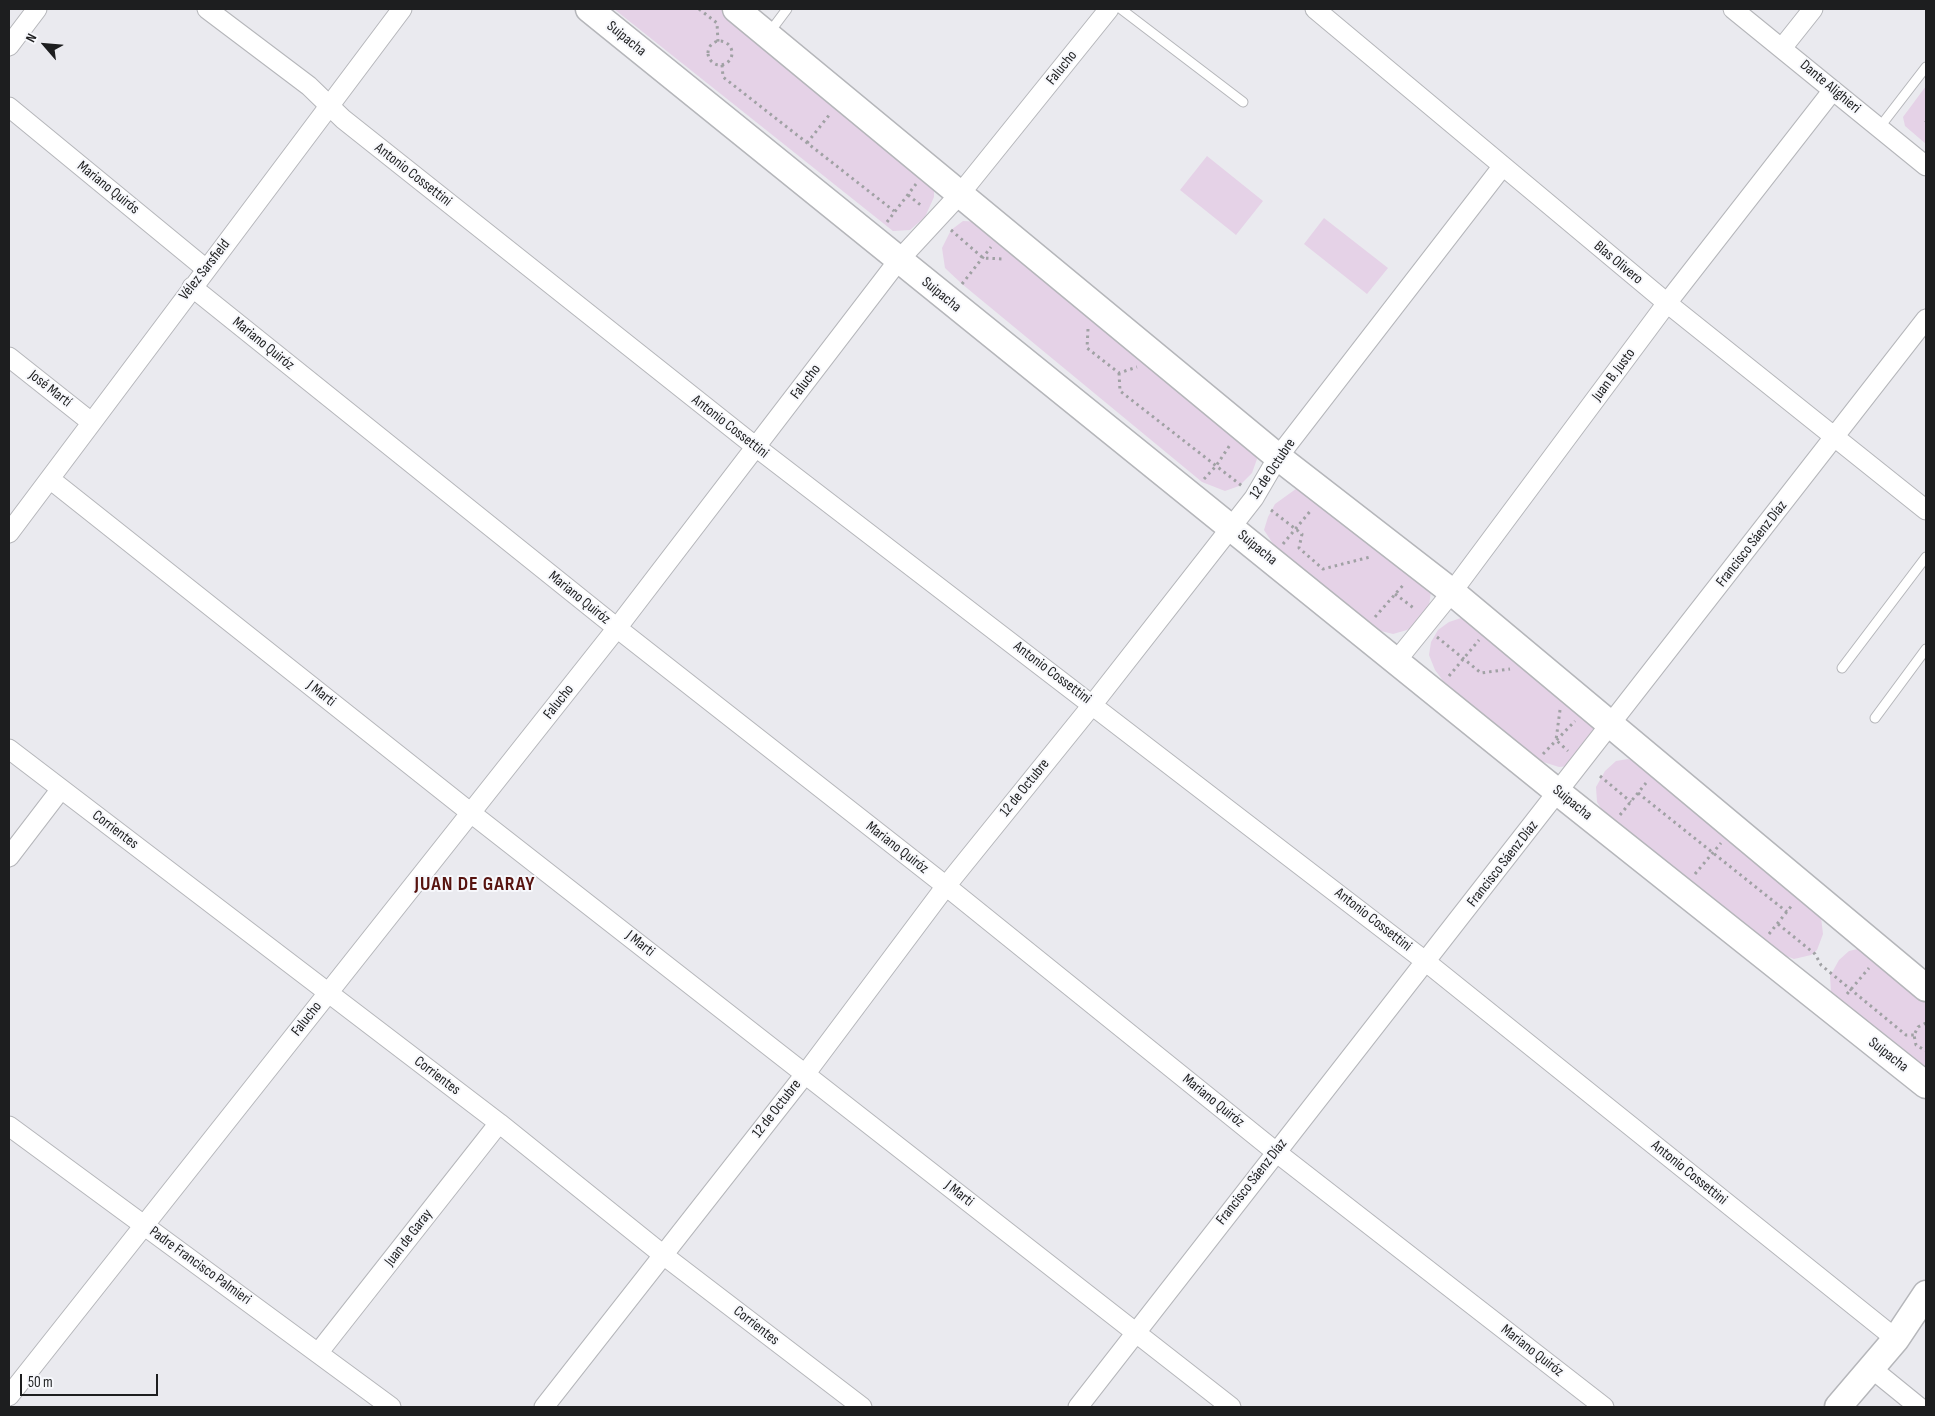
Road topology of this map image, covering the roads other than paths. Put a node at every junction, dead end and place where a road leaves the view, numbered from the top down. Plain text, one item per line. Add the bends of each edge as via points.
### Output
1 (37, 9) edge
2 (207, 9) edge
3 (402, 9) edge
4 (589, 9) edge
5 (736, 9) edge
6 (787, 9) edge
7 (1109, 9) edge
8 (1121, 9) edge
9 (1315, 9) edge
10 (1733, 9) edge
11 (1813, 9) edge
12 (767, 35) junction
13 (9, 46) edge
14 (1782, 48) junction
15 (1926, 67) edge
16 (1833, 90) junction
17 (1243, 102) dead end
18 (329, 106) junction
19 (9, 107) edge
20 (1879, 128) junction
21 (1926, 166) edge
22 (1502, 167) junction
23 (960, 194) junction
24 (898, 261) junction
25 (206, 269) junction
26 (192, 287) junction
27 (1668, 303) junction
28 (1926, 319) edge
29 (9, 357) edge
30 (92, 422) junction
31 (1835, 437) junction
32 (756, 447) junction
33 (1278, 457) junction
34 (50, 479) junction
35 (1926, 510) edge
36 (1231, 527) junction
37 (9, 533) edge
38 (1926, 557) edge
39 (1452, 592) junction
40 (617, 628) junction
41 (1926, 649) edge
42 (1397, 660) junction
43 (1842, 668) dead end
44 (1093, 704) junction
45 (1875, 718) dead end
46 (1612, 725) junction
47 (9, 749) edge
48 (61, 789) junction
49 (1559, 793) junction
50 (471, 814) junction
51 (9, 858) edge
52 (946, 886) junction
53 (1425, 961) junction
54 (1926, 988) edge
55 (328, 993) junction
56 (806, 1073) junction
57 (1926, 1085) edge
58 (499, 1123) junction
59 (9, 1126) edge
60 (1276, 1152) junction
61 (144, 1225) junction
62 (662, 1254) junction
63 (1926, 1294) edge
64 (1926, 1313) edge
65 (1135, 1333) junction
66 (1896, 1339) junction
67 (318, 1353) junction
68 (1870, 1368) junction
69 (9, 1396) edge
70 (392, 1407) edge
71 (544, 1407) edge
72 (862, 1407) edge
73 (1078, 1407) edge
74 (1231, 1407) edge
75 (1604, 1407) edge
76 (1838, 1407) edge
77 (1919, 1407) edge

1 - 13 street
2 - 18 street, Antonio Cossettini via 310,86
3 - 18 street, Vélez Sarsfield
4 - 24 street, Suipacha
5 - 12 street
6 - 12 lane
7 - 23 street, Falucho
8 - 17 lane
9 - 22 street, Blas Olivero
10 - 14 street, Dante Alighieri
11 - 14 street
12 - 23 street
14 - 16 street, Dante Alighieri
15 - 20 lane
16 - 20 street, Dante Alighieri
16 - 27 street, Juan B. Justo
18 - 25 street, Vélez Sarsfield
18 - 32 street, Antonio Cossettini
19 - 25 street, Mariano Quirós
20 - 21 street, Dante Alighieri
22 - 27 street, Blas Olivero
22 - 33 street, 12 de Octubre
23 - 24 street, Falucho
23 - 33 street
24 - 32 street, Falucho
24 - 36 street, Suipacha
25 - 26 street, Vélez Sarsfield
26 - 30 street, Vélez Sarsfield
26 - 40 street, Mariano Quiróz
27 - 31 street, Blas Olivero
27 - 39 street, Juan B. Justo
28 - 31 street, Francisco Sáenz Díaz
29 - 30 street, José Martí
30 - 34 street, Vélez Sarsfield
31 - 35 street, Blas Olivero
31 - 46 street, Francisco Sáenz Díaz
32 - 40 street, Falucho
32 - 44 street, Antonio Cossettini
33 - 36 street, 12 de Octubre via 1254,498
33 - 39 street via 1412,576
34 - 37 street, Vélez Sarsfield
34 - 50 street, J Marti
36 - 42 street, Suipacha
36 - 44 street, 12 de Octubre
38 - 43 lane
39 - 42 street, Juan B. Justo
39 - 46 street
40 - 50 street, Falucho
40 - 52 street, Mariano Quiróz
41 - 45 lane
42 - 49 street, Suipacha
44 - 52 street, 12 de Octubre
44 - 53 street, Antonio Cossettini
46 - 49 street, Francisco Sáenz Díaz
46 - 54 street
47 - 48 street, Corrientes
48 - 51 street
48 - 55 street, Corrientes
49 - 53 street, Francisco Sáenz Díaz
49 - 57 street, Suipacha
50 - 55 street, Falucho
50 - 56 street, J Marti
52 - 56 street, 12 de Octubre
52 - 60 street, Mariano Quiróz
53 - 60 street, Francisco Sáenz Díaz
53 - 66 street, Antonio Cossettini
55 - 58 street, Corrientes
55 - 61 street, Falucho
56 - 62 street, 12 de Octubre
56 - 65 street, J Marti
58 - 62 street, Corrientes
58 - 67 street, Juan de Garay
59 - 61 street, Padre Francisco Palmieri
60 - 65 street, Francisco Sáenz Díaz
60 - 75 street, Mariano Quiróz
61 - 67 street, Padre Francisco Palmieri
61 - 69 street, Falucho
62 - 71 street, 12 de Octubre
62 - 72 street, Corrientes
63 - 66 street
64 - 66 street
65 - 73 street, Francisco Sáenz Díaz
65 - 74 street, J Marti
66 - 68 street
67 - 70 street, Padre Francisco Palmieri
68 - 76 street
68 - 77 street

